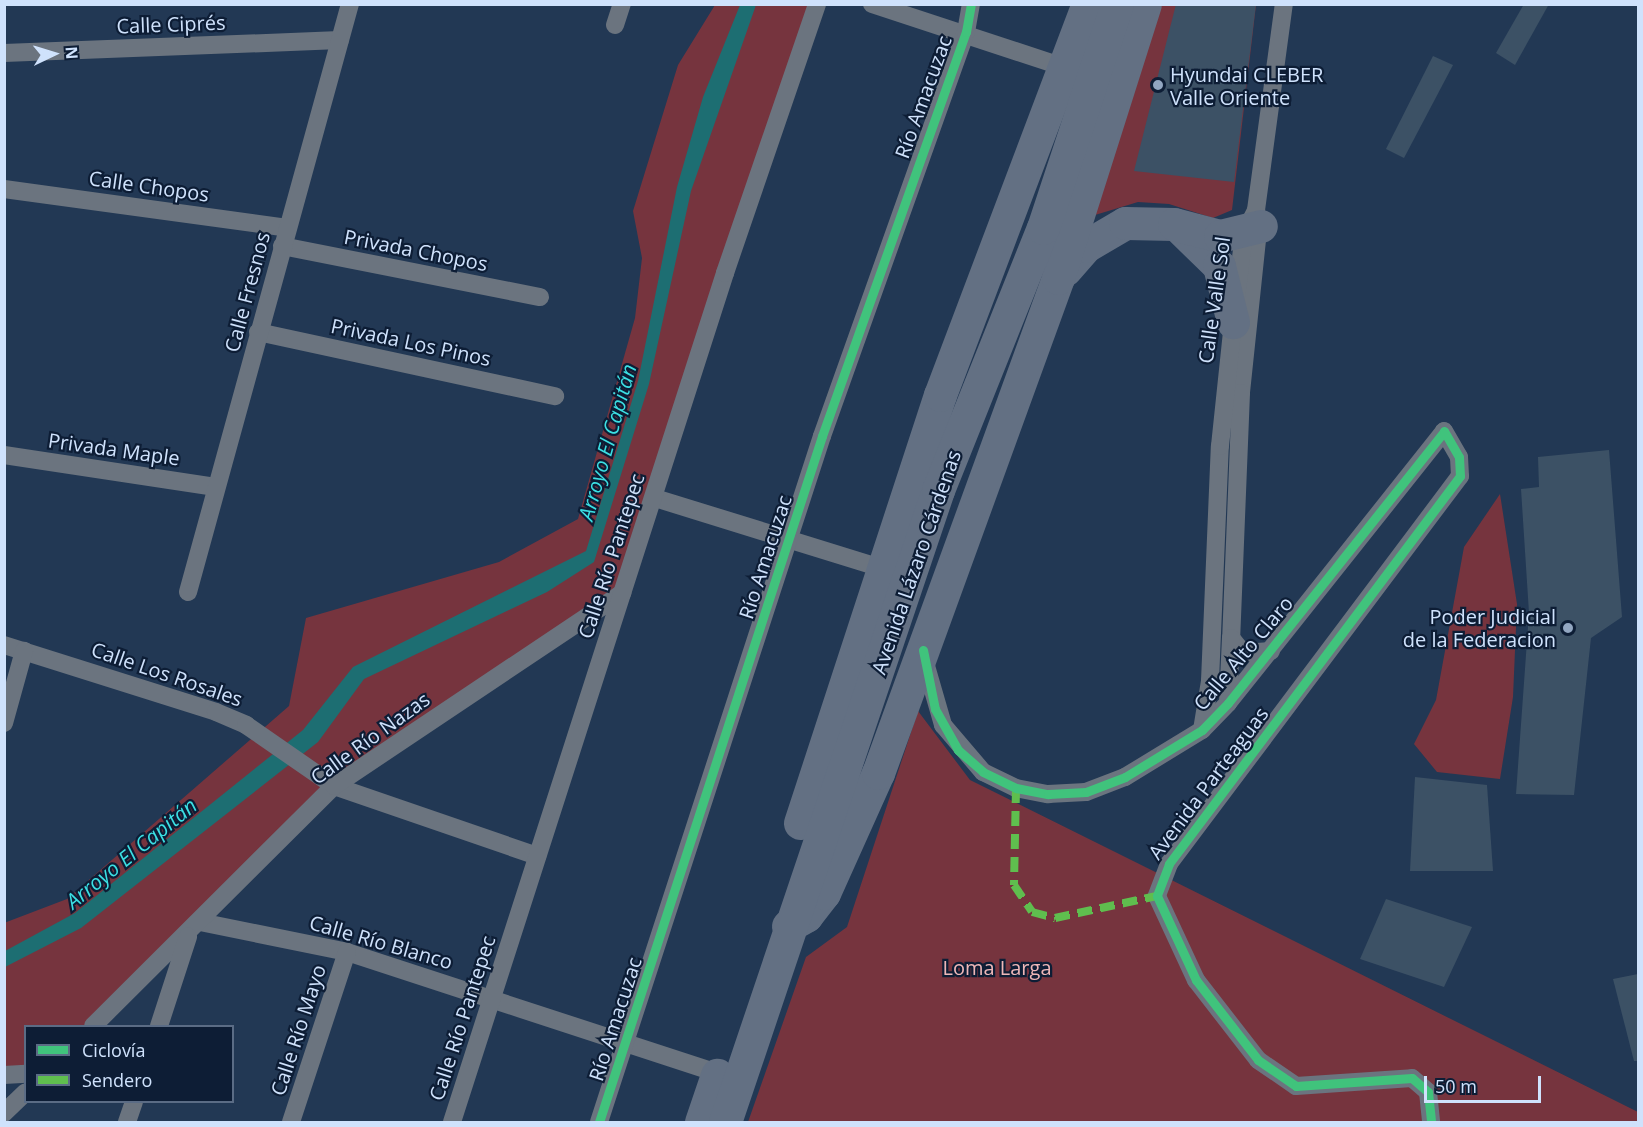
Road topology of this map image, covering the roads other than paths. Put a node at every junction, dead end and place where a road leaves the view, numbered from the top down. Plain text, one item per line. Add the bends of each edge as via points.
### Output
1 (350, 4) edge
2 (622, 4) edge
3 (817, 4) edge
4 (872, 4) edge
5 (970, 4) edge
6 (1088, 4) edge
7 (1117, 4) edge
8 (1145, 4) edge
9 (1284, 4) edge
10 (615, 26) dead end
11 (966, 32) junction
12 (340, 40) junction
13 (4, 53) edge
14 (1067, 68) junction
15 (4, 189) edge
16 (1174, 224) junction
17 (1254, 224) junction
18 (285, 237) junction
19 (1058, 278) junction
20 (540, 297) dead end
21 (1233, 322) junction
22 (258, 332) junction
23 (555, 396) dead end
24 (1454, 449) joint
25 (4, 455) edge
26 (216, 487) junction
27 (655, 498) junction
28 (790, 540) junction
29 (885, 569) junction
30 (188, 591) dead end
31 (622, 593) junction
32 (1231, 638) junction
33 (4, 645) edge
34 (923, 650) junction
35 (24, 651) junction
36 (1271, 651) junction
37 (1228, 703) junction
38 (4, 723) edge
39 (1202, 730) junction
40 (334, 786) junction
41 (537, 856) junction
42 (195, 927) junction
43 (787, 927) junction
44 (347, 952) junction
45 (492, 998) junction
46 (94, 1025) edge
47 (159, 1025) edge
48 (626, 1042) junction
49 (718, 1073) junction
50 (24, 1074) edge
51 (4, 1075) edge
52 (24, 1094) edge
53 (133, 1103) edge
54 (4, 1113) edge
55 (127, 1122) edge
56 (291, 1122) edge
57 (453, 1122) edge
58 (599, 1122) edge
59 (701, 1122) edge
60 (725, 1122) edge
61 (1431, 1122) edge

1 - 12 street, Calle Fresnos
2 - 10 street
3 - 27 street, Calle Río Pantepec
4 - 11 street
5 - 11 street, Río Amacuzac
6 - 14 highway, Avenida Lázaro Cárdenas
7 - 43 highway, Avenida Lázaro Cárdenas via 1043,228 938,489
8 - 19 highway
9 - 17 street
11 - 14 street
11 - 28 street, Río Amacuzac
12 - 13 street, Calle Ciprés
12 - 18 street, Calle Fresnos
14 - 29 highway, Avenida Lázaro Cárdenas via 940,395
15 - 18 street, Calle Chopos
16 - 17 highway via 1210,234
16 - 19 highway via 1125,223 1086,246
16 - 21 highway via 1214,258 1225,278
17 - 21 street, Calle Valle Sol
17 - 32 street, Calle Valle Sol via 1241,393
18 - 20 street, Privada Chopos
18 - 22 street, Calle Fresnos
19 - 34 highway
21 - 39 street, Calle Valle Sol via 1220,446 1210,681
22 - 23 street, Privada Los Pinos
22 - 26 street, Calle Fresnos
24 - 36 street, Calle Alto Claro via 1444,431
24 - 61 street, Avenida Parteaguas via 1460,476 1169,864 1157,896 1196,980 1258,1060 1296,1086 1412,1078 1428,1092
25 - 26 street, Privada Maple
26 - 30 street, Calle Fresnos
27 - 28 street
27 - 31 street, Calle Río Pantepec
28 - 29 street
28 - 48 street, Río Amacuzac
29 - 49 highway, Avenida Lázaro Cárdenas
31 - 40 street, Calle Río Nazas
31 - 41 street, Calle Río Pantepec
32 - 36 street via 1244,653
32 - 37 street, Calle Valle Sol
33 - 35 street, Calle Los Rosales
34 - 39 street, Calle Alto Claro via 935,710 958,750 982,772 1017,788 1086,792 1125,777
34 - 43 highway via 878,773 824,893 806,915
35 - 38 street
35 - 40 street, Calle Los Rosales via 246,725
36 - 37 street, Calle Alto Claro
37 - 39 street, Calle Alto Claro
40 - 41 street, Calle Los Rosales
40 - 42 street, Calle Río Nazas
41 - 45 street, Calle Río Pantepec
42 - 44 street, Calle Río Blanco
42 - 46 street, Calle Río Nazas
42 - 47 street
43 - 60 highway, Avenida Lázaro Cárdenas
44 - 45 street, Calle Río Blanco
44 - 56 street, Calle Río Mayo
45 - 48 street, Calle Río Blanco
45 - 57 street, Calle Río Pantepec
48 - 49 street, Calle Río Blanco
48 - 58 street, Río Amacuzac
49 - 59 highway, Avenida Lázaro Cárdenas
50 - 51 street
52 - 54 street
53 - 55 street

